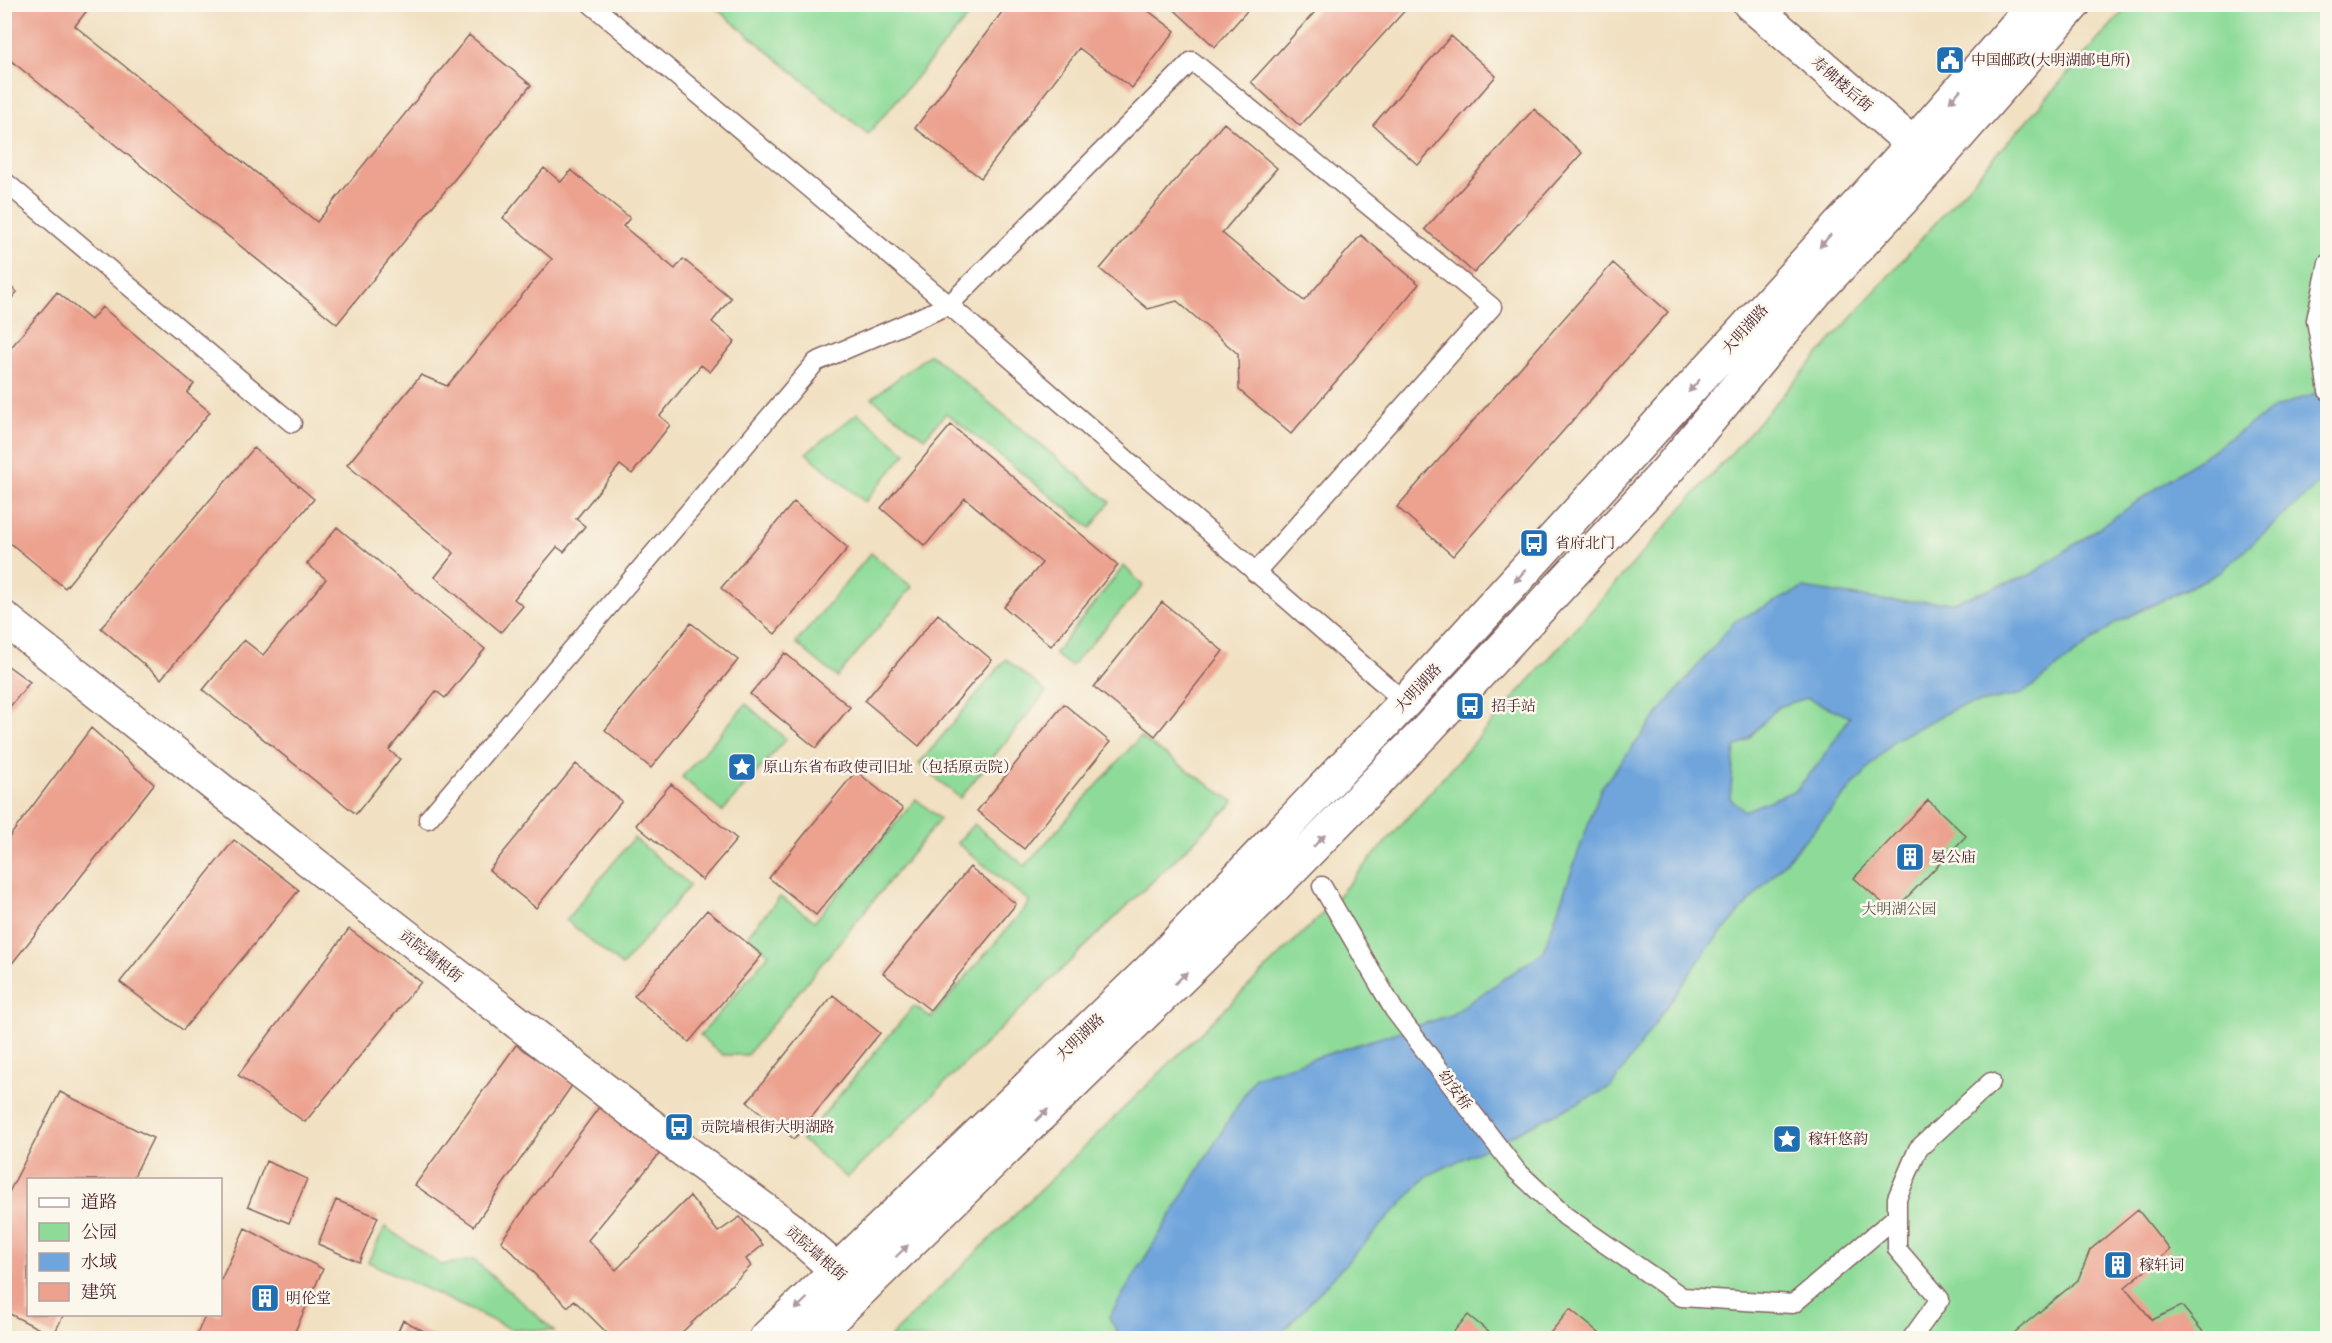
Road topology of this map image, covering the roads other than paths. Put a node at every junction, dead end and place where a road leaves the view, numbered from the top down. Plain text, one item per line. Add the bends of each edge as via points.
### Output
1 (591, 4) edge
2 (1750, 4) edge
3 (2035, 4) edge
4 (2074, 4) edge
5 (1924, 152) junction
6 (4, 182) edge
7 (2328, 263) edge
8 (949, 305) junction
9 (2328, 391) edge
10 (292, 423) dead end
11 (1255, 573) junction
12 (4, 618) edge
13 (1405, 702) junction
14 (428, 819) dead end
15 (1322, 886) dead end
16 (1991, 1082) dead end
17 (1897, 1216) junction
18 (836, 1270) junction
19 (860, 1292) junction
20 (766, 1338) edge
21 (812, 1338) edge
22 (1912, 1338) edge

1 - 8 lane
2 - 5 main road, 寿佛楼后街
3 -> 5 main road, 大明湖路
4 - 5 main road, 大明湖路
5 -> 13 main road, 大明湖路
19 -> 5 main road, 大明湖路 via 1270,891 1425,732 1666,472 1816,292
6 - 10 lane
7 - 9 lane via 2316,320
8 - 11 lane
8 - 11 lane via 1192,61 1492,307
8 - 14 lane via 816,362
11 - 13 lane
12 - 18 main road, 贡院墙根街 via 668,1140 788,1227
13 - 18 main road, 大明湖路 via 1152,968
15 - 17 lane, 幼安桥 via 1394,1010 1516,1170 1564,1216 1682,1297 1794,1304
16 - 17 lane via 1918,1149 1897,1198
17 - 22 lane via 1897,1249 1940,1299
18 - 19 main road, 贡院墙根街
18 -> 20 main road, 大明湖路
19 - 21 main road, 大明湖路

